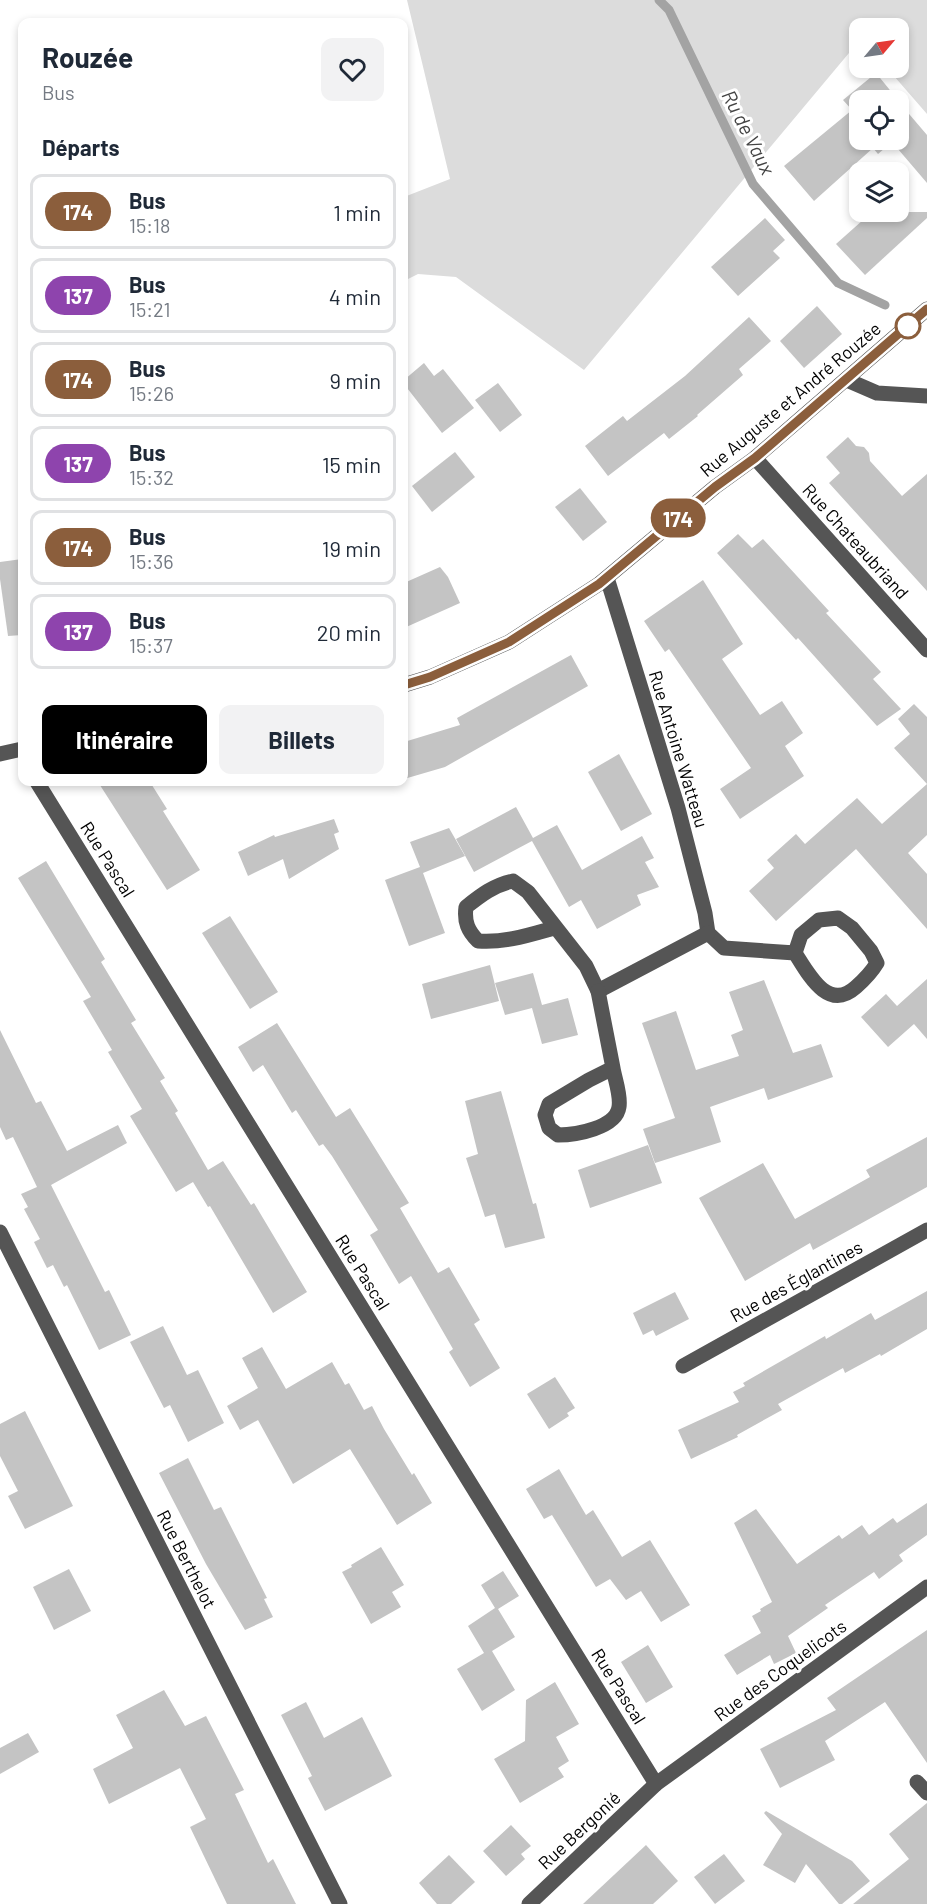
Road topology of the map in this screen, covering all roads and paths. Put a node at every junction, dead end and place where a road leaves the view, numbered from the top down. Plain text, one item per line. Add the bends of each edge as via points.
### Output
1 (927, 309) edge
2 (847, 380) junction
3 (927, 396) edge
4 (755, 458) junction
5 (606, 578) junction
6 (927, 650) edge
7 (408, 684) edge
8 (18, 752) edge
9 (0, 754) edge
10 (39, 786) edge
11 (554, 928) junction
12 (708, 933) junction
13 (795, 953) junction
14 (598, 991) junction
15 (613, 1068) junction
16 (927, 1230) edge
17 (0, 1232) edge
18 (683, 1366) dead end
19 (927, 1587) edge
20 (656, 1784) junction
21 (340, 1904) edge
22 (529, 1904) edge

1 - 2 street, Rue Auguste et André Rouzée
2 - 3 street via 877,393
2 - 4 street, Rue Auguste et André Rouzée
4 - 5 street, Rue Auguste et André Rouzée
4 - 6 street, Rue Chateaubriand
5 - 7 street, Rue Auguste et André Rouzée via 509,642
5 - 12 street, Rue Antoine Watteau via 678,808
8 - 9 street
10 - 20 street, Rue Pascal
11 - 11 street via 528,892 513,881 481,895 466,907 464,917 469,932 478,941 493,942
11 - 14 street via 586,966
12 - 13 street via 724,948
12 - 14 street
13 - 13 street via 827,994 839,997 851,992 877,963 852,928 838,918 819,920 801,935
14 - 15 street
15 - 15 street via 549,1104 545,1115 549,1128 558,1136 569,1135 604,1126 615,1118 620,1106
16 - 18 street, Rue des Églantines
17 - 21 street, Rue Berthelot
19 - 20 street, Rue des Coquelicots
20 - 22 street, Rue Bergonié

